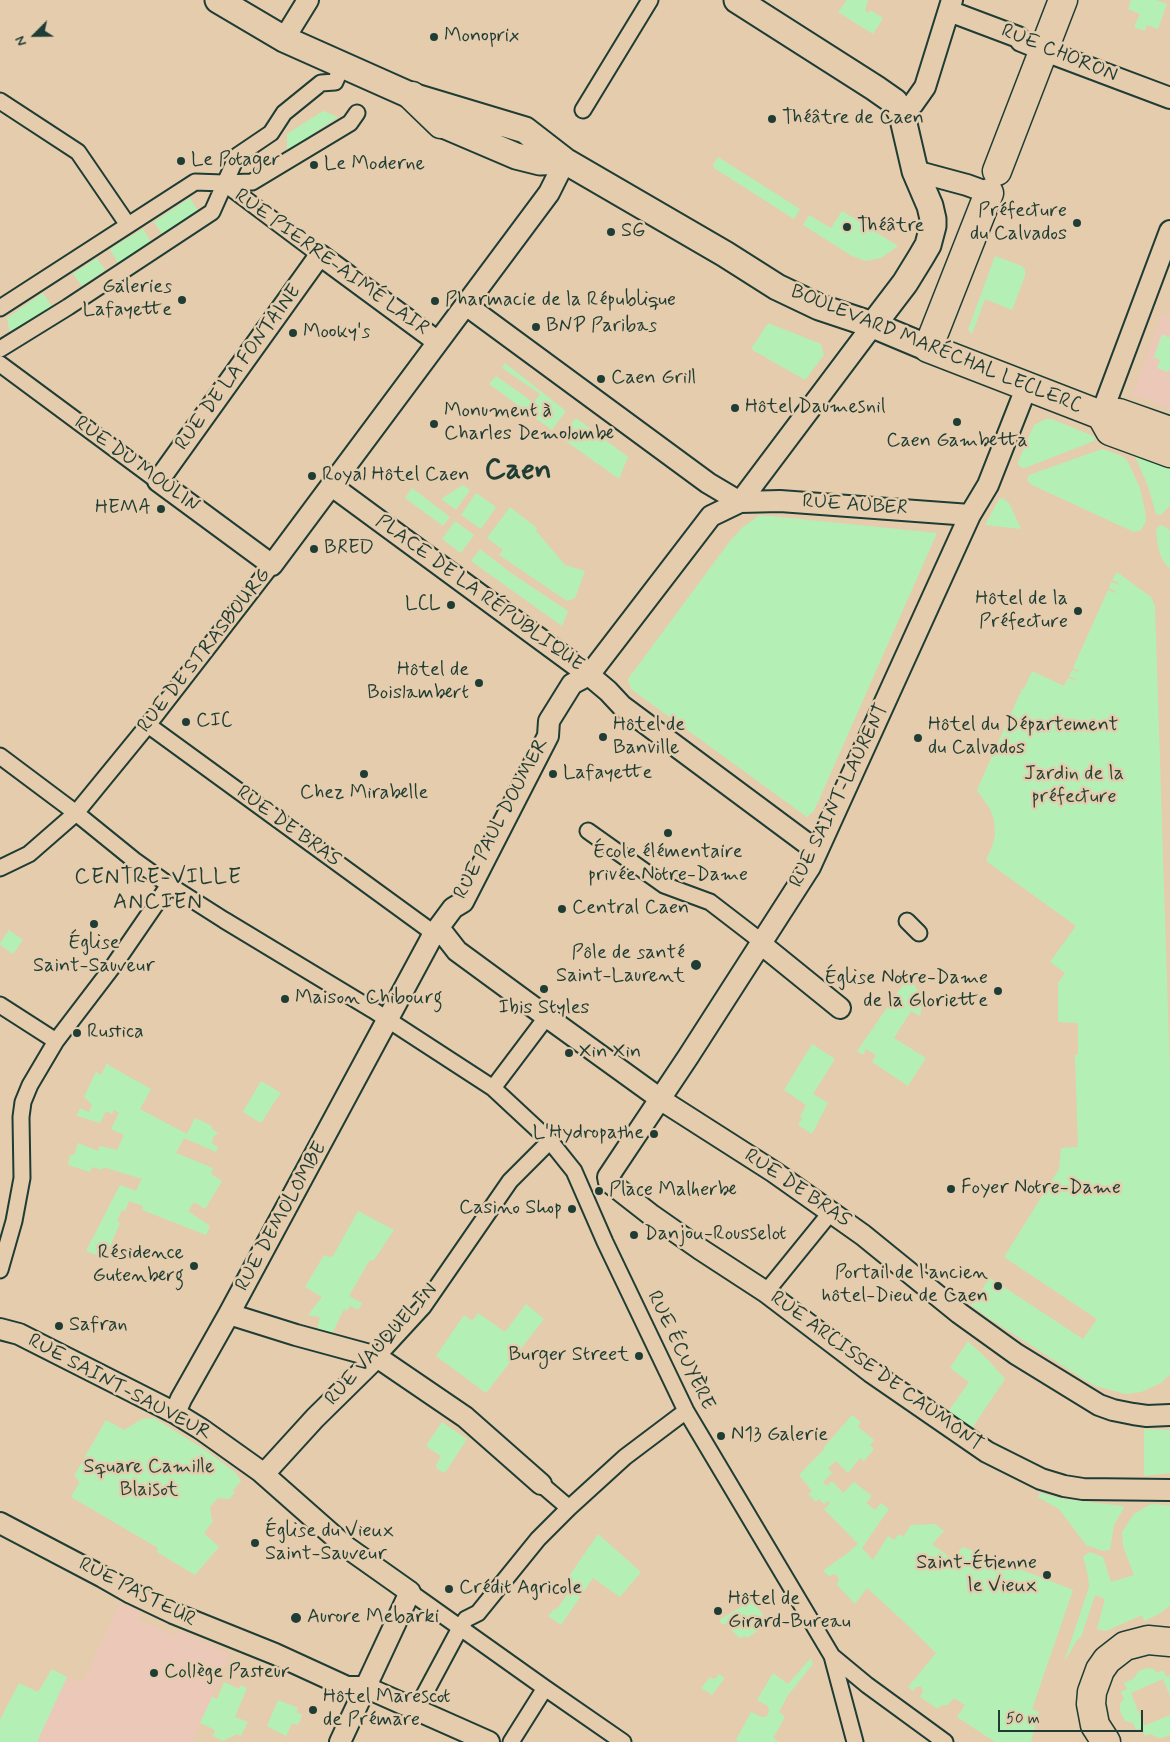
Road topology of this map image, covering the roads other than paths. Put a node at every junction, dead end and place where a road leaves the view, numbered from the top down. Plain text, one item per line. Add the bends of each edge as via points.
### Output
1 (218, 0) edge
2 (308, 0) edge
3 (650, 0) edge
4 (737, 0) edge
5 (1063, 0) edge
6 (950, 6) edge
7 (284, 39) junction
8 (1044, 50) junction
9 (338, 74) dead end
10 (412, 96) junction
11 (1170, 98) edge
12 (0, 101) edge
13 (583, 110) dead end
14 (357, 113) dead end
15 (902, 115) junction
16 (441, 124) joint
17 (565, 161) junction
18 (915, 172) junction
19 (993, 182) junction
20 (224, 184) junction
21 (128, 225) junction
22 (1170, 231) edge
23 (320, 255) junction
24 (466, 305) junction
25 (0, 308) edge
26 (873, 325) junction
27 (442, 337) junction
28 (928, 348) junction
29 (0, 349) edge
30 (0, 364) edge
31 (1026, 386) junction
32 (1101, 415) junction
33 (1170, 431) edge
34 (1170, 453) edge
35 (158, 481) junction
36 (332, 486) junction
37 (740, 502) junction
38 (970, 516) junction
39 (272, 566) junction
40 (589, 675) junction
41 (148, 725) junction
42 (0, 756) edge
43 (76, 813) junction
44 (588, 831) dead end
45 (817, 851) junction
46 (0, 868) edge
47 (169, 885) junction
48 (906, 921) dead end
49 (434, 929) junction
50 (919, 933) dead end
51 (762, 943) junction
52 (0, 1004) edge
53 (840, 1008) dead end
54 (388, 1020) junction
55 (542, 1023) dead end
56 (56, 1041) junction
57 (493, 1088) junction
58 (660, 1098) junction
59 (550, 1141) junction
60 (609, 1182) joint
61 (831, 1212) junction
62 (0, 1270) edge
63 (766, 1292) junction
64 (229, 1314) junction
65 (0, 1329) edge
66 (377, 1357) junction
67 (686, 1411) junction
68 (175, 1413) junction
69 (1170, 1415) edge
70 (264, 1474) junction
71 (542, 1484) joint
72 (1170, 1490) edge
73 (569, 1508) junction
74 (0, 1523) edge
75 (410, 1592) junction
76 (460, 1628) junction
77 (1166, 1636) edge
78 (832, 1656) junction
79 (365, 1687) junction
80 (544, 1688) junction
81 (416, 1710) junction
82 (1101, 1739) edge
83 (340, 1742) edge
84 (489, 1742) edge
85 (511, 1742) edge
86 (623, 1742) edge
87 (855, 1742) edge
88 (945, 1742) edge

1 - 7 street, BOULEVARD MARÉCHAL LECLERC
2 - 7 street
3 - 13 street
4 - 15 street via 875,88 894,102
5 - 8 main road
6 - 8 street, RUE CHORON
6 - 15 street via 925,88
7 - 10 street, BOULEVARD MARÉCHAL LECLERC
8 - 11 street, RUE CHORON
8 - 19 main road
9 - 20 street via 335,82 321,83 284,113 271,133 237,156
10 - 16 main road, BOULEVARD MARÉCHAL LECLERC
10 - 17 street, BOULEVARD MARÉCHAL LECLERC via 525,130
12 - 21 street via 78,152
14 - 20 street via 350,123 252,182
15 - 18 street
16 - 17 street, BOULEVARD MARÉCHAL LECLERC via 516,156 540,162
17 - 24 street via 549,193
17 - 26 street, BOULEVARD MARÉCHAL LECLERC via 777,287 819,307
18 - 19 street
18 - 26 street via 930,206 933,219 931,236 905,283
19 - 28 main road
20 - 21 street via 196,182
20 - 23 street, RUE PIERRE-AIMÉ LAIR
20 - 29 street via 212,212
21 - 25 street
22 - 32 street
23 - 27 street, RUE PIERRE-AIMÉ LAIR
23 - 35 street, RUE DE LA FONTAINE
24 - 27 street
24 - 37 street via 708,483
26 - 28 street, BOULEVARD MARÉCHAL LECLERC
26 - 37 street
27 - 36 street
28 - 31 main road, BOULEVARD MARÉCHAL LECLERC
30 - 35 street, RUE DU MOULIN
31 - 32 main road, BOULEVARD MARÉCHAL LECLERC
31 - 38 street, RUE SAINT-LAURENT via 988,485
32 - 33 main road, BOULEVARD MARÉCHAL LECLERC via 1120,413
32 - 34 main road, BOULEVARD MARÉCHAL LECLERC via 1110,431
35 - 39 street, RUE DU MOULIN
36 - 39 street, RUE DE STRASBOURG
36 - 40 street, PLACE DE LA RÉPUBLIQUE
37 - 38 street, RUE AUBER via 780,501
37 - 40 street, PLACE DE LA RÉPUBLIQUE via 711,516
38 - 45 street, RUE SAINT-LAURENT
39 - 41 street, RUE DE STRASBOURG
40 - 45 street via 622,706
40 - 49 street, RUE PAUL DOUMER via 572,684 549,721 548,736 462,902
41 - 43 street, RUE DE STRASBOURG
41 - 49 street, RUE DE BRAS
42 - 43 street
43 - 46 street, RUE DE STRASBOURG via 29,854
43 - 47 street
44 - 51 street via 664,885 710,902
45 - 51 street, RUE SAINT-LAURENT
47 - 54 street
47 - 56 street
48 - 50 street
49 - 54 street, RUE PAUL DOUMER via 434,935
49 - 58 street, RUE DE BRAS
51 - 53 street
51 - 58 street, RUE SAINT-LAURENT
52 - 56 street
54 - 57 street
54 - 64 street, RUE DEMOLOMBE
55 - 57 street
56 - 62 street via 23,1102 22,1178
57 - 59 street
58 - 60 street, RUE SAINT-LAURENT via 610,1174
58 - 61 street, RUE DE BRAS
59 - 66 street, RUE VAUQUELIN via 510,1181 423,1307
59 - 67 street, RUE ÉCUYÈRE via 574,1171
60 - 63 street, RUE ARCISSE DE CAUMONT via 700,1249
61 - 63 street
61 - 69 street, RUE DE BRAS via 875,1243 959,1313 1009,1349 1099,1405 1147,1416
63 - 72 street, RUE ARCISSE DE CAUMONT via 880,1378 987,1452 1020,1469 1041,1479 1083,1489
64 - 66 street
64 - 68 street, RUE DEMOLOMBE
65 - 68 street, RUE SAINT-SAUVEUR via 19,1334
66 - 70 street, RUE VAUQUELIN
66 - 71 street via 465,1417
67 - 73 street via 625,1456
67 - 78 street, RUE ÉCUYÈRE
68 - 70 street, RUE SAINT-SAUVEUR
70 - 75 street, RUE SAINT-SAUVEUR via 350,1549
71 - 73 street
73 - 76 street via 538,1539 478,1613 466,1619
74 - 79 street, RUE PASTEUR via 191,1621 347,1687
75 - 76 street
75 - 79 street
76 - 80 street
76 - 81 street
77 - 82 main road via 1125,1646 1100,1670 1091,1704
78 - 87 street, RUE ÉCUYÈRE
78 - 88 street via 867,1686
79 - 81 street, RUE PASTEUR
79 - 83 street
80 - 85 street
80 - 86 street
81 - 84 street, RUE PASTEUR

